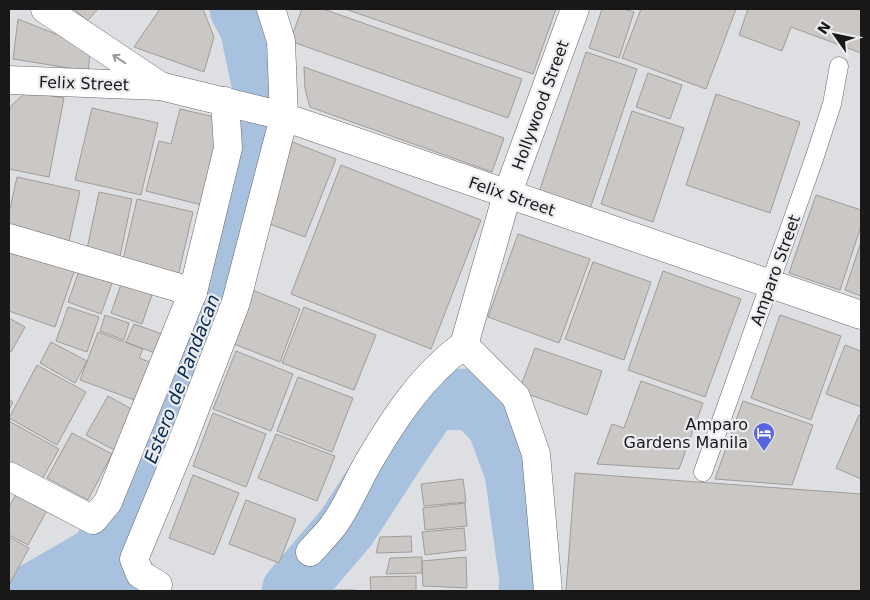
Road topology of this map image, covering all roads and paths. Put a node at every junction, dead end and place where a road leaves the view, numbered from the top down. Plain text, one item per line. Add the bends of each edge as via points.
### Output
1 (45, 9) edge
2 (271, 9) edge
3 (575, 9) edge
4 (839, 66) dead end
5 (9, 80) edge
6 (160, 86) junction
7 (229, 102) junction
8 (279, 116) junction
9 (507, 195) junction
10 (9, 238) edge
11 (771, 283) junction
12 (192, 292) junction
13 (861, 315) edge
14 (464, 345) junction
15 (702, 472) dead end
16 (9, 476) edge
17 (310, 552) dead end
18 (158, 585) dead end
19 (548, 591) edge

6 -> 1 street, Felix Street
2 - 8 street via 282,41
3 - 9 street, Hollywood Street
4 - 11 lane, Amparo Street via 832,104
5 - 6 street, Felix Street
6 - 7 street, Felix Street
7 - 8 street, Felix Street
7 - 12 street via 228,148
8 - 9 street, Felix Street
8 - 18 street via 236,302 134,559 140,574
9 - 11 street, Felix Street
9 - 14 street, Hollywood Street
10 - 12 street
11 - 13 street, Felix Street
11 - 15 lane, Amparo Street
12 - 16 street via 108,502 93,520
14 - 17 street via 432,372 400,414 333,526
14 - 19 street via 516,397 536,454

